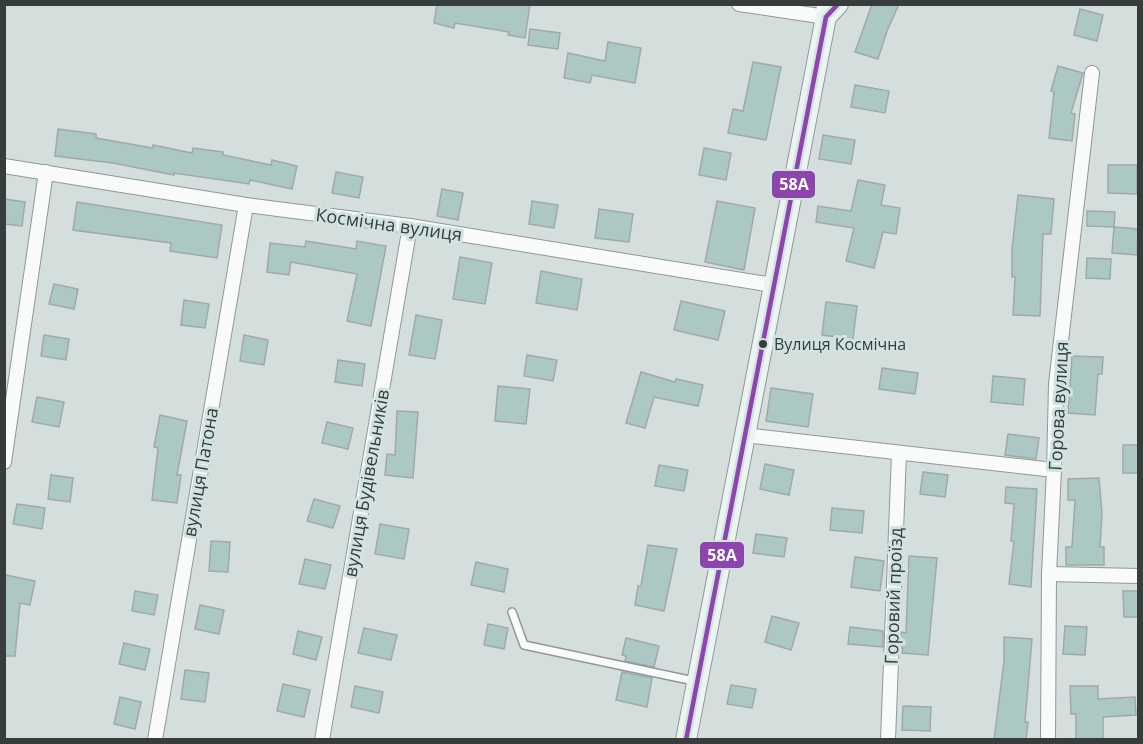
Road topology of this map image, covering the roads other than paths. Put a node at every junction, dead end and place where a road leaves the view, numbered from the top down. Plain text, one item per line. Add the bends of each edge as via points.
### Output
1 (739, 4) edge
2 (829, 9) edge
3 (1092, 73) dead end
4 (4, 166) edge
5 (46, 172) junction
6 (246, 205) junction
7 (410, 226) junction
8 (773, 285) junction
9 (744, 435) junction
10 (898, 453) junction
11 (4, 462) edge
12 (1054, 470) junction
13 (1049, 574) junction
14 (1138, 576) edge
15 (512, 612) dead end
16 (697, 682) junction
17 (155, 740) edge
18 (322, 740) edge
19 (686, 740) edge
20 (888, 740) edge
21 (1048, 740) edge

1 - 2 street
2 - 8 street
3 - 12 street, Горова вулиця via 1056,384
4 - 5 street, Космічна вулиця
5 - 6 street, Космічна вулиця
5 - 11 street
6 - 7 street, Космічна вулиця
6 - 17 street, вулиця Патона
7 - 8 street, Космічна вулиця
7 - 18 street, вулиця Будівельників
8 - 9 street
9 - 10 street
9 - 16 street
10 - 12 street
10 - 20 street, Горовий проїзд
12 - 13 street, Горова вулиця
13 - 14 street
13 - 21 street, Горова вулиця
15 - 16 lane via 524,645
16 - 19 street

